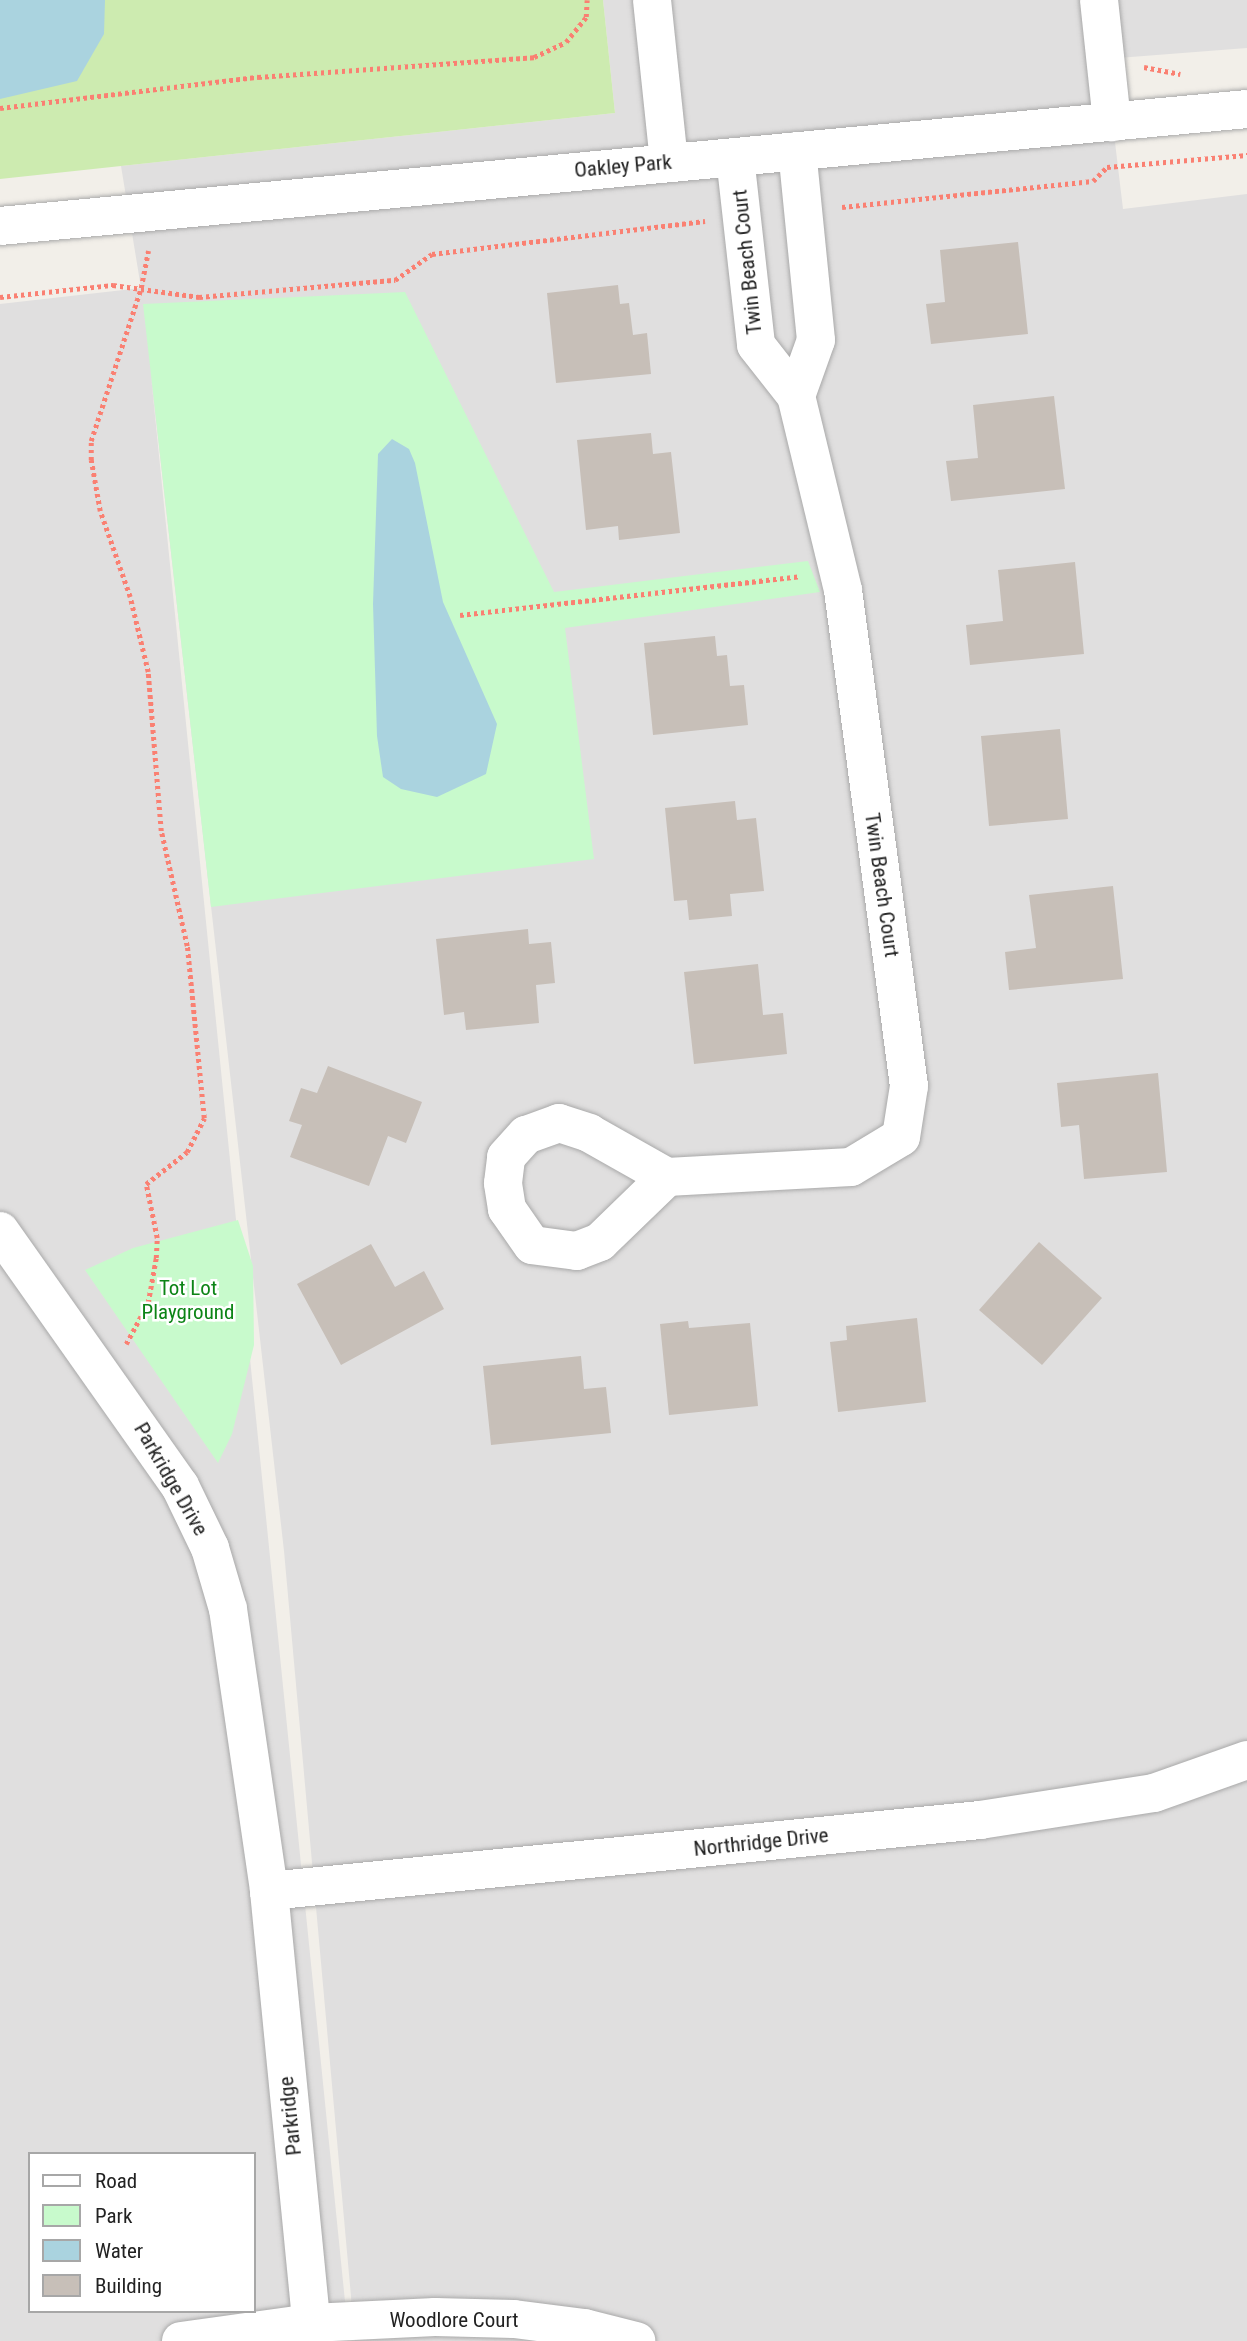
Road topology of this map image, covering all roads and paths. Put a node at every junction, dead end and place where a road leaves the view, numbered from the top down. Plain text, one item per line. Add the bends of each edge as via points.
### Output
1 (587, 0) edge
2 (652, 0) edge
3 (1099, 0) edge
4 (1105, 58) junction
5 (1191, 77) dead end
6 (0, 108) edge
7 (1247, 109) edge
8 (1112, 122) junction
9 (797, 151) junction
10 (1247, 155) edge
11 (735, 157) junction
12 (669, 162) junction
13 (803, 209) junction
14 (742, 217) junction
15 (0, 226) edge
16 (141, 288) junction
17 (0, 297) edge
18 (796, 396) junction
19 (839, 572) junction
20 (460, 615) dead end
21 (667, 1177) dead end
22 (0, 1231) edge
23 (99, 1366) junction
24 (1247, 1760) edge
25 (269, 1891) junction
26 (312, 2332) edge
27 (181, 2341) edge
28 (636, 2341) edge

1 - 6 path via 586,17 566,42 534,57 258,77
2 - 12 street
3 - 4 street
4 - 5 path
4 - 8 street
7 - 8 street, Oakley Park
8 - 9 street, Oakley Park
9 - 11 street, Oakley Park
9 - 13 street
10 - 13 path via 1107,167 1093,181
11 - 12 street, Oakley Park
11 - 14 street, Twin Beach Court
12 - 15 street, Oakley Park
13 - 18 street via 816,340
14 - 16 path via 432,254 395,280 199,297
14 - 18 street, Twin Beach Court via 756,345
16 - 17 path via 113,285
16 - 23 path via 92,441 91,460 100,511 130,597 148,671 161,831 187,946 204,1118 187,1152 146,1184 157,1238 148,1303 131,1339
18 - 19 street, Twin Beach Court
19 - 20 path
19 - 21 street, Twin Beach Court via 909,1086 901,1138 851,1167
22 - 23 street, Parkridge Drive
23 - 25 street, Parkridge Drive via 180,1486 210,1548 228,1609
24 - 25 street, Northridge Drive via 1154,1793 980,1820
25 - 26 street, Parkridge
26 - 27 street, Woodlore Court
26 - 28 street, Woodlore Court via 435,2317 514,2319 584,2328

